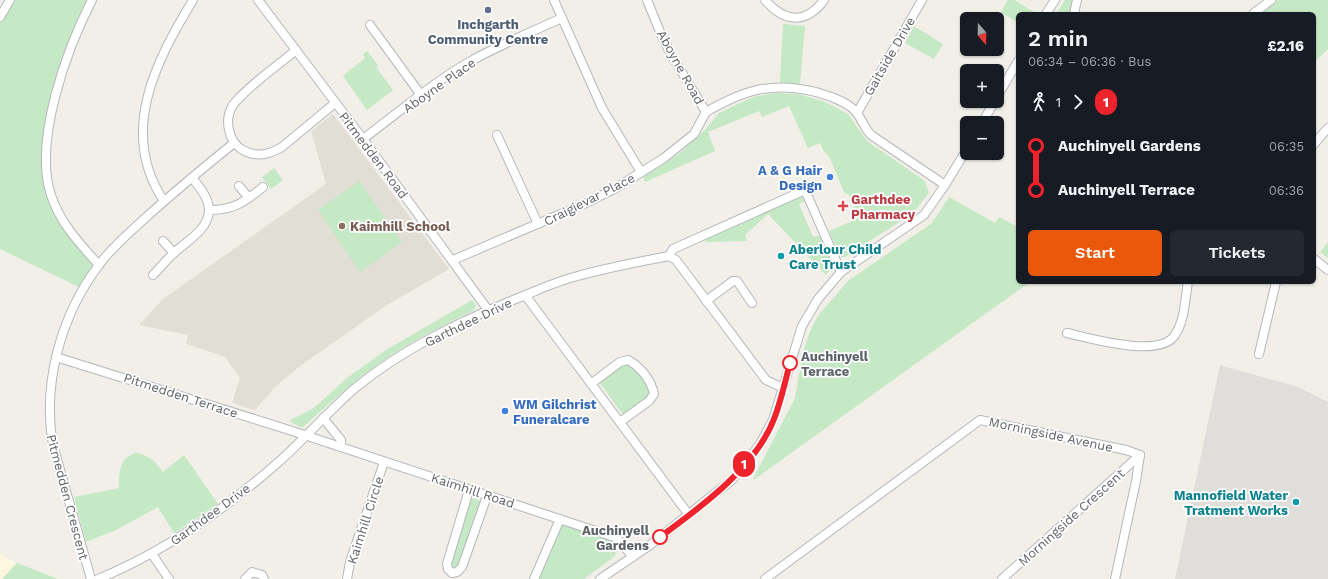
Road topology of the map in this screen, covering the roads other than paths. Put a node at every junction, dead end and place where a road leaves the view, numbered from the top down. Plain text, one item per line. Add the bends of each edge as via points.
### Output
1 (10, 0) edge
2 (92, 0) edge
3 (193, 0) edge
4 (258, 0) edge
5 (554, 0) edge
6 (648, 0) edge
7 (765, 0) edge
8 (824, 0) edge
9 (922, 0) edge
10 (1055, 0) edge
11 (1077, 0) edge
12 (1271, 0) edge
13 (1047, 12) edge
14 (1074, 12) edge
15 (1256, 12) edge
16 (0, 17) edge
17 (562, 18) junction
18 (370, 25) dead end
19 (296, 50) junction
20 (1016, 64) edge
21 (1004, 85) edge
22 (421, 95) junction
23 (335, 102) junction
24 (706, 112) junction
25 (857, 113) junction
26 (1326, 134) edge
27 (497, 135) dead end
28 (363, 139) junction
29 (1316, 142) edge
30 (234, 143) junction
31 (960, 160) edge
32 (642, 172) junction
33 (192, 178) junction
34 (945, 185) junction
35 (239, 186) dead end
36 (264, 187) dead end
37 (249, 198) junction
38 (164, 201) junction
39 (209, 210) junction
40 (538, 224) junction
41 (163, 241) dead end
42 (174, 253) junction
43 (669, 256) junction
44 (453, 260) junction
45 (1316, 261) edge
46 (99, 265) junction
47 (1328, 270) edge
48 (841, 272) junction
49 (153, 275) dead end
50 (1188, 284) edge
51 (1276, 284) edge
52 (525, 295) junction
53 (706, 301) junction
54 (752, 302) dead end
55 (488, 310) junction
56 (1066, 333) dead end
57 (1259, 354) dead end
58 (56, 357) junction
59 (592, 383) junction
60 (783, 388) junction
61 (323, 418) junction
62 (620, 422) junction
63 (305, 436) junction
64 (341, 447) junction
65 (1140, 454) junction
66 (384, 462) junction
67 (469, 490) junction
68 (487, 496) junction
69 (689, 515) junction
70 (560, 519) junction
71 (152, 554) junction
72 (633, 557) junction
73 (768, 578) edge
74 (91, 579) edge
75 (98, 579) edge
76 (169, 579) edge
77 (245, 579) edge
78 (264, 579) edge
79 (347, 579) edge
80 (534, 579) edge
81 (600, 579) edge
82 (1002, 579) edge
83 (1115, 579) edge

1 - 16 street
2 - 46 street via 60,78 46,157 48,183 56,209 78,242
3 - 38 street via 154,72 144,112 142,133 146,160
4 - 19 street, Pitmedden Road
5 - 17 street
6 - 24 street, Aboyne Road via 672,56
7 - 8 street via 778,13 798,18 816,11
9 - 25 street, Gaitside Drive
10 - 13 street
11 - 14 street
12 - 15 street
17 - 22 street, Aboyne Place via 468,62
17 - 32 street via 602,108
18 - 22 street
19 - 23 street, Pitmedden Road
19 - 30 street via 234,104 228,120
20 - 21 street
22 - 28 street, Aboyne Place
23 - 28 street, Pitmedden Road
23 - 30 street via 273,152 256,155
24 - 25 street via 746,92 778,86 831,96
24 - 32 street, Craigievar Place via 694,134
25 - 34 street via 871,135
26 - 29 street
27 - 40 street
28 - 44 street, Pitmedden Road
30 - 33 street, Pitmedden Crescent
31 - 34 street
32 - 40 street, Craigievar Place via 584,204
33 - 38 street, Pitmedden Crescent
33 - 39 street via 201,189
34 - 48 street via 924,215
35 - 37 street
36 - 37 street
37 - 39 street via 225,210
38 - 46 street, Pitmedden Crescent via 130,231
39 - 42 street via 198,233
40 - 44 street, Craigievar Place
41 - 42 street
42 - 49 street
43 - 48 street, Garthdee Drive via 677,247 805,190
43 - 52 street, Garthdee Drive via 572,277
43 - 53 street via 676,260
44 - 55 street, Pitmedden Road
45 - 47 street
46 - 58 street, Pitmedden Crescent via 71,314
48 - 60 street via 818,299 802,326
50 - 56 street via 1180,325 1174,337 1163,344 1150,346 1106,343
51 - 57 street
52 - 55 street, Garthdee Drive
52 - 59 street
53 - 54 street via 733,281 737,281
53 - 60 street via 766,380
55 - 61 street, Garthdee Drive via 430,339 394,361 355,388
58 - 63 street, Pitmedden Terrace via 110,372
58 - 74 street, Pitmedden Crescent via 49,404 50,427 54,451
59 - 62 street
59 - 62 street via 620,362 628,360 636,364 652,384 654,394 649,401
60 - 69 street via 773,420 760,444 732,480
61 - 63 street, Garthdee Drive
61 - 64 street via 341,440
62 - 69 street
63 - 64 street, Kaimhill Road
63 - 71 street, Garthdee Drive via 259,479 216,512
64 - 66 street, Kaimhill Road
65 - 73 street, Morningside Avenue via 980,420
65 - 82 street, Morningside Crescent
65 - 83 street
66 - 67 street, Kaimhill Road
66 - 79 street, Kaimhill Circle via 350,562
67 - 68 street, Kaimhill Road
67 - 68 street via 447,564 452,573 462,567
68 - 70 street, Kaimhill Road
69 - 72 street
70 - 72 street, Kaimhill Road via 616,538
70 - 80 street
71 - 75 street, Garthdee Drive
71 - 76 street
72 - 81 street
77 - 78 street via 252,572 262,575

